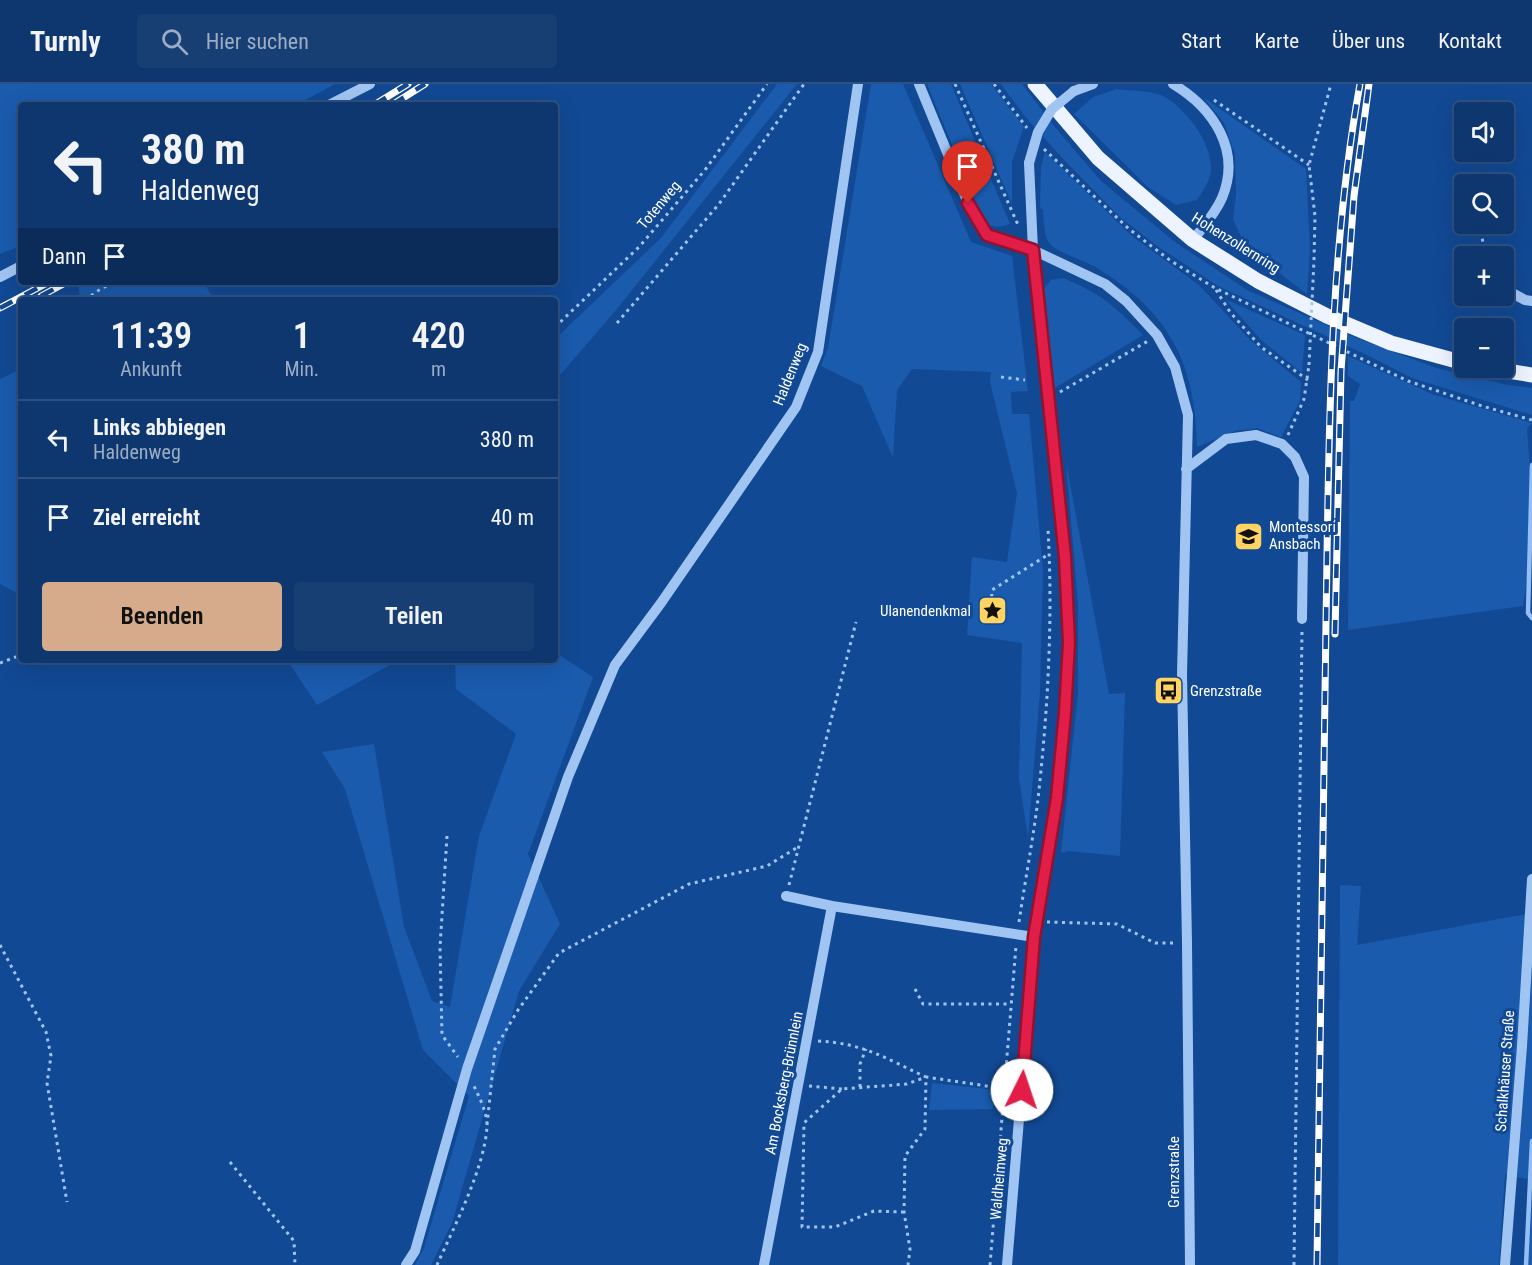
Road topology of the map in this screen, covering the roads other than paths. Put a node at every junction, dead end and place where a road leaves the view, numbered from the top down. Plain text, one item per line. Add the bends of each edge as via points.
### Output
1 (370, 84) edge
2 (858, 84) edge
3 (920, 84) edge
4 (1035, 84) edge
5 (1093, 84) edge
6 (1173, 84) edge
7 (335, 102) edge
8 (1193, 240) junction
9 (1033, 250) junction
10 (18, 268) edge
11 (0, 277) edge
12 (1514, 294) edge
13 (1532, 301) edge
14 (1454, 360) edge
15 (1514, 372) edge
16 (1532, 375) edge
17 (1186, 469) junction
18 (1302, 619) road end
19 (1532, 879) edge
20 (786, 896) road end
21 (832, 906) junction
22 (1034, 937) junction
23 (406, 1265) edge
24 (764, 1265) edge
25 (1007, 1265) edge
26 (1190, 1265) edge
27 (1505, 1265) edge

1 - 7 street
2 - 23 street, Haldenweg via 818,352 796,407 615,665 568,777 467,1069 415,1251
3 - 9 street via 968,203 987,235
4 - 8 main road, Hohenzollernring via 1098,158
5 - 9 street, Waldheimweg, bridge via 1074,91 1052,109 1038,132 1029,163
6 - 8 street via 1189,94 1220,129 1227,151 1229,171 1223,196
8 - 14 main road, Hohenzollernring via 1327,316 1391,342
9 - 17 street, Grenzstraße via 1105,284 1157,335 1175,367 1188,415
9 - 22 street, Waldheimweg via 1065,557 1069,643 1057,798
10 - 11 street
12 - 13 street
15 - 16 main road
17 - 18 street via 1226,438 1256,435 1282,444 1295,457 1304,477
17 - 26 street, Grenzstraße via 1182,675
19 - 27 street, Schalkhäuser Straße
20 - 21 street
21 - 22 street
21 - 24 street, Am Bocksberg-Brünnlein
22 - 25 street, Waldheimweg

